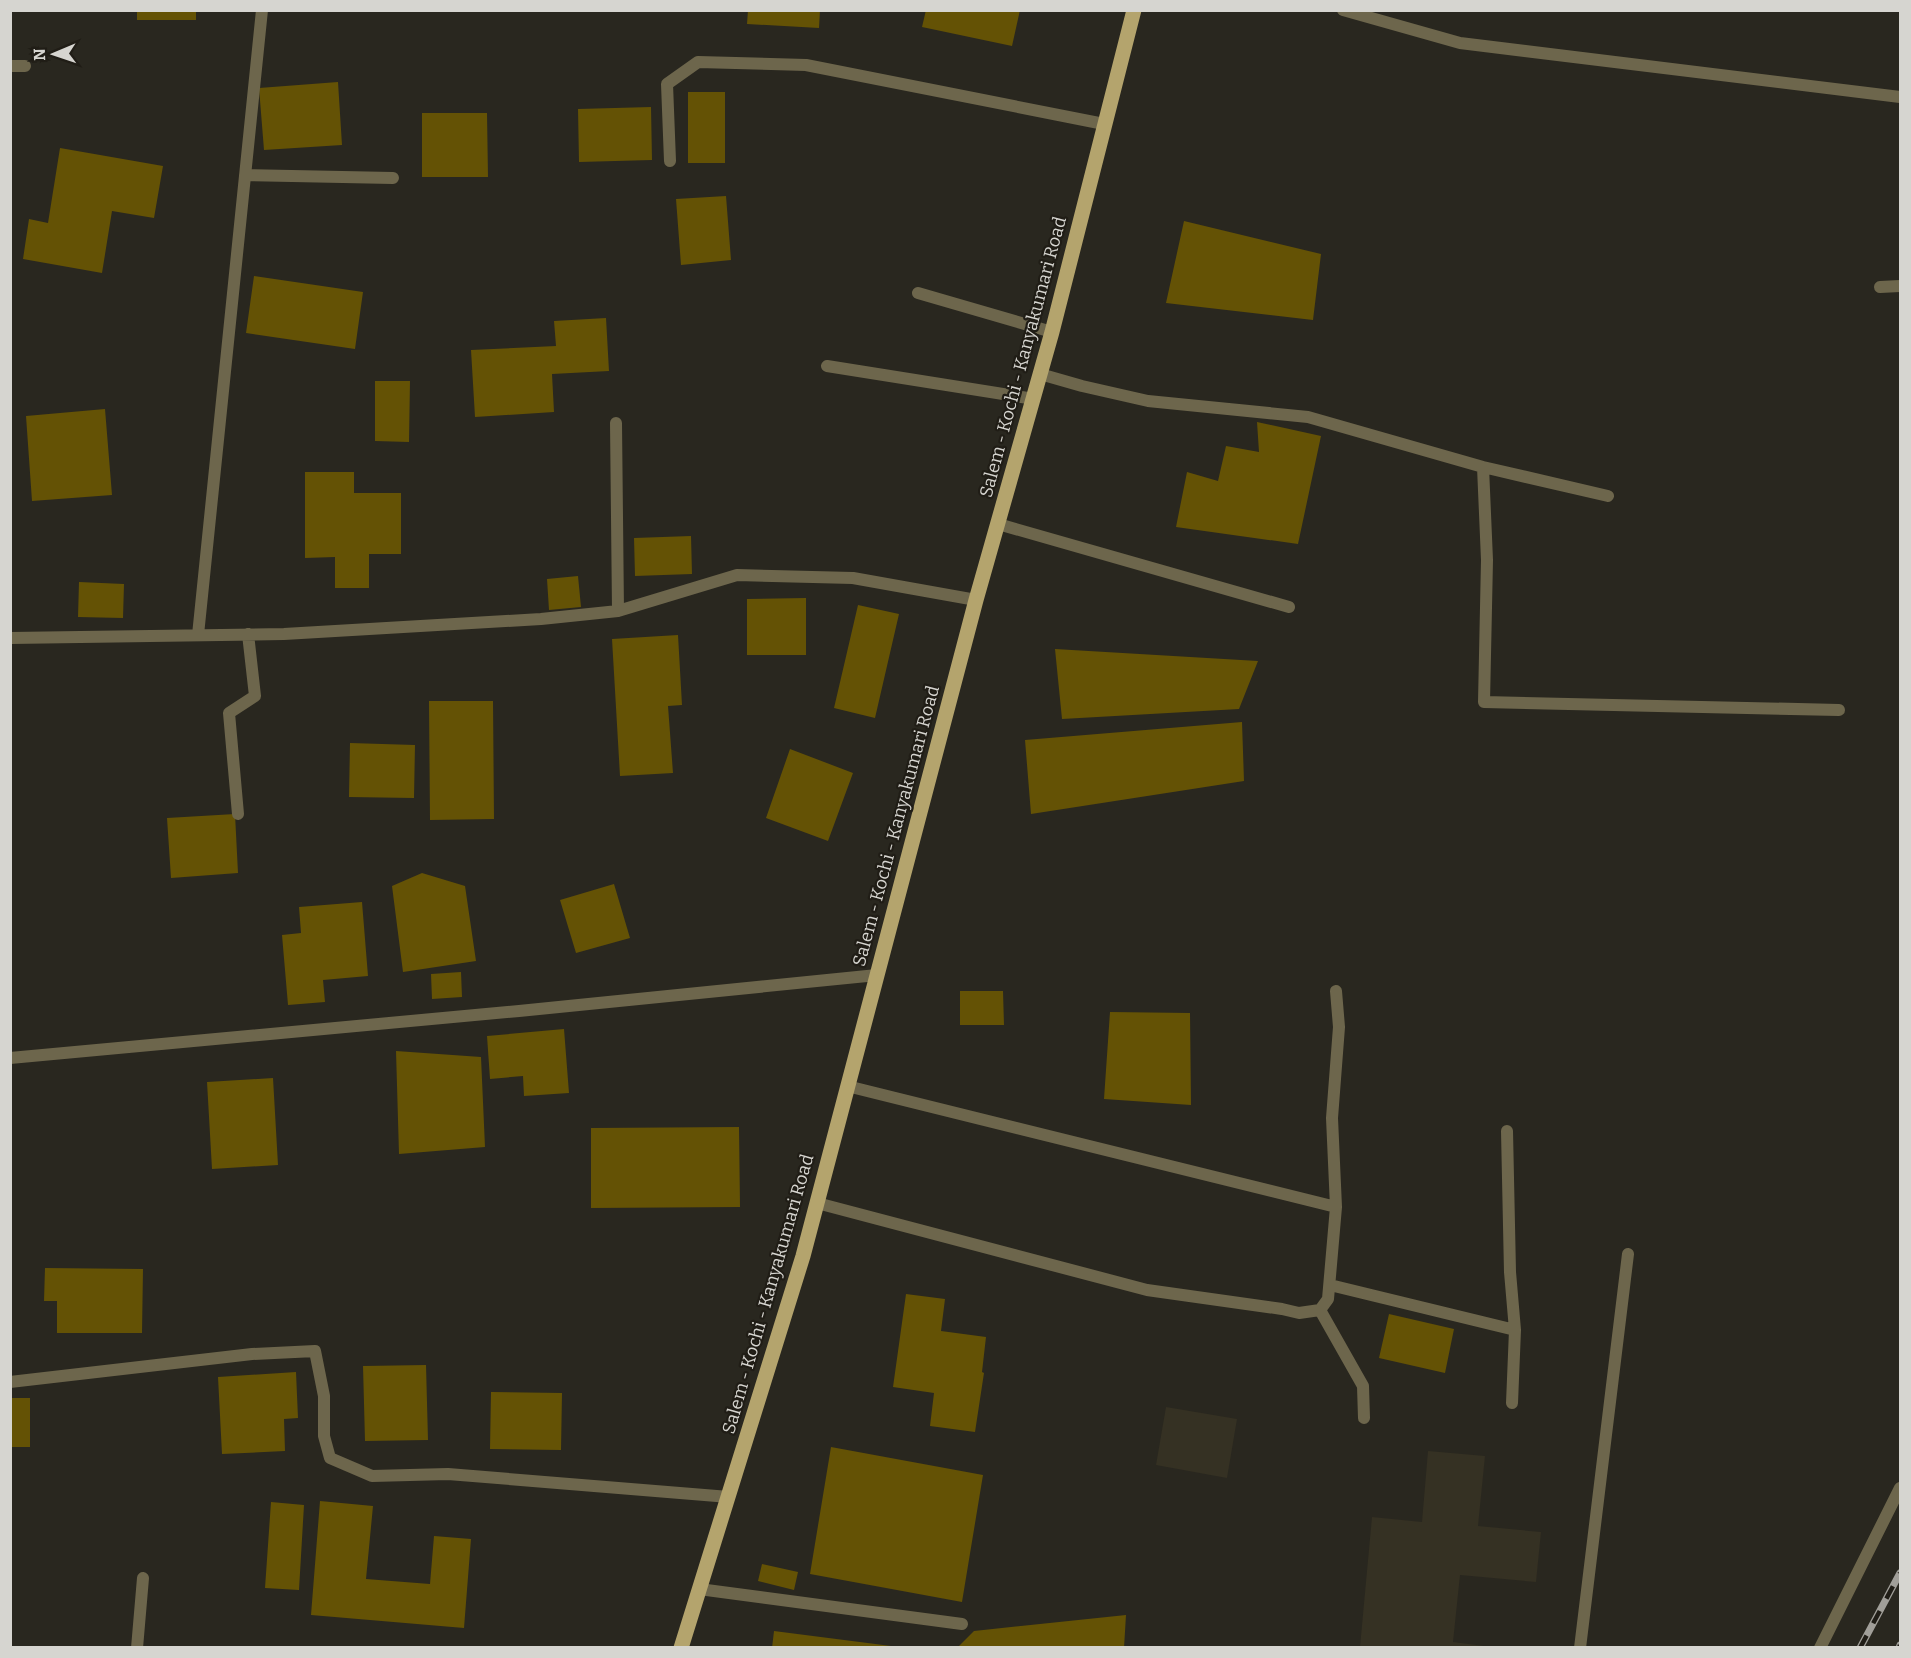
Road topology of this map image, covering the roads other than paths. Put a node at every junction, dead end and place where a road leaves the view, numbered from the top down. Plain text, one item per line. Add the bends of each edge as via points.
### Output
1 (262, 10) edge
2 (1134, 10) edge
3 (1343, 10) edge
4 (10, 66) edge
5 (25, 66) dead end
6 (1900, 97) edge
7 (1104, 124) junction
8 (670, 161) dead end
9 (245, 175) junction
10 (393, 178) dead end
11 (1900, 286) edge
12 (1880, 287) dead end
13 (918, 293) dead end
14 (1052, 332) junction
15 (827, 366) dead end
16 (1040, 374) junction
17 (1034, 399) junction
18 (616, 423) dead end
19 (1483, 467) junction
20 (1608, 496) dead end
21 (998, 524) junction
22 (976, 600) junction
23 (1288, 607) dead end
24 (618, 611) junction
25 (248, 634) junction
26 (198, 635) junction
27 (10, 638) edge
28 (1839, 710) dead end
29 (238, 814) dead end
30 (877, 975) junction
31 (1336, 991) dead end
32 (10, 1058) edge
33 (848, 1086) junction
34 (1507, 1131) dead end
35 (817, 1203) junction
36 (1336, 1207) junction
37 (1628, 1254) dead end
38 (1330, 1285) junction
39 (1320, 1310) junction
40 (1515, 1330) junction
41 (10, 1382) edge
42 (1512, 1403) dead end
43 (1364, 1418) dead end
44 (1900, 1488) edge
45 (729, 1497) junction
46 (143, 1578) dead end
47 (699, 1589) junction
48 (962, 1624) dead end
49 (137, 1647) edge
50 (681, 1647) edge
51 (1580, 1647) edge
52 (1820, 1647) edge

1 - 9 street
2 - 7 main road, Salem - Kochi - Kanyakumari Road
3 - 6 street via 1460,43
4 - 5 street
7 - 8 street via 806,65 698,62 667,84
7 - 14 main road, Salem - Kochi - Kanyakumari Road
9 - 10 street
9 - 26 street
11 - 12 street
13 - 14 street
14 - 16 main road, Salem - Kochi - Kanyakumari Road
15 - 17 street
16 - 17 main road, Salem - Kochi - Kanyakumari Road
16 - 19 street via 1148,401 1308,417
17 - 21 main road, Salem - Kochi - Kanyakumari Road
18 - 24 street
19 - 20 street
19 - 28 street via 1487,560 1484,702
21 - 22 main road, Salem - Kochi - Kanyakumari Road
21 - 23 street
22 - 24 street via 853,578 737,575
22 - 30 main road, Salem - Kochi - Kanyakumari Road
24 - 25 street via 530,620
25 - 26 street
25 - 29 street via 255,696 229,713
26 - 27 street
30 - 32 street
30 - 33 main road, Salem - Kochi - Kanyakumari Road
31 - 36 street via 1339,1027 1332,1118
33 - 35 main road, Salem - Kochi - Kanyakumari Road
33 - 36 street
34 - 40 street
35 - 39 street via 1147,1290 1299,1313
35 - 45 main road, Salem - Kochi - Kanyakumari Road
36 - 38 street
37 - 51 street
38 - 39 street via 1328,1299
38 - 40 street
39 - 43 street via 1363,1386
40 - 42 street
41 - 45 street via 252,1354 315,1352 330,1458 372,1476 448,1474
44 - 52 street
45 - 47 main road, Salem - Kochi - Kanyakumari Road
46 - 49 street
47 - 48 street
47 - 50 main road, Salem - Kochi - Kanyakumari Road

